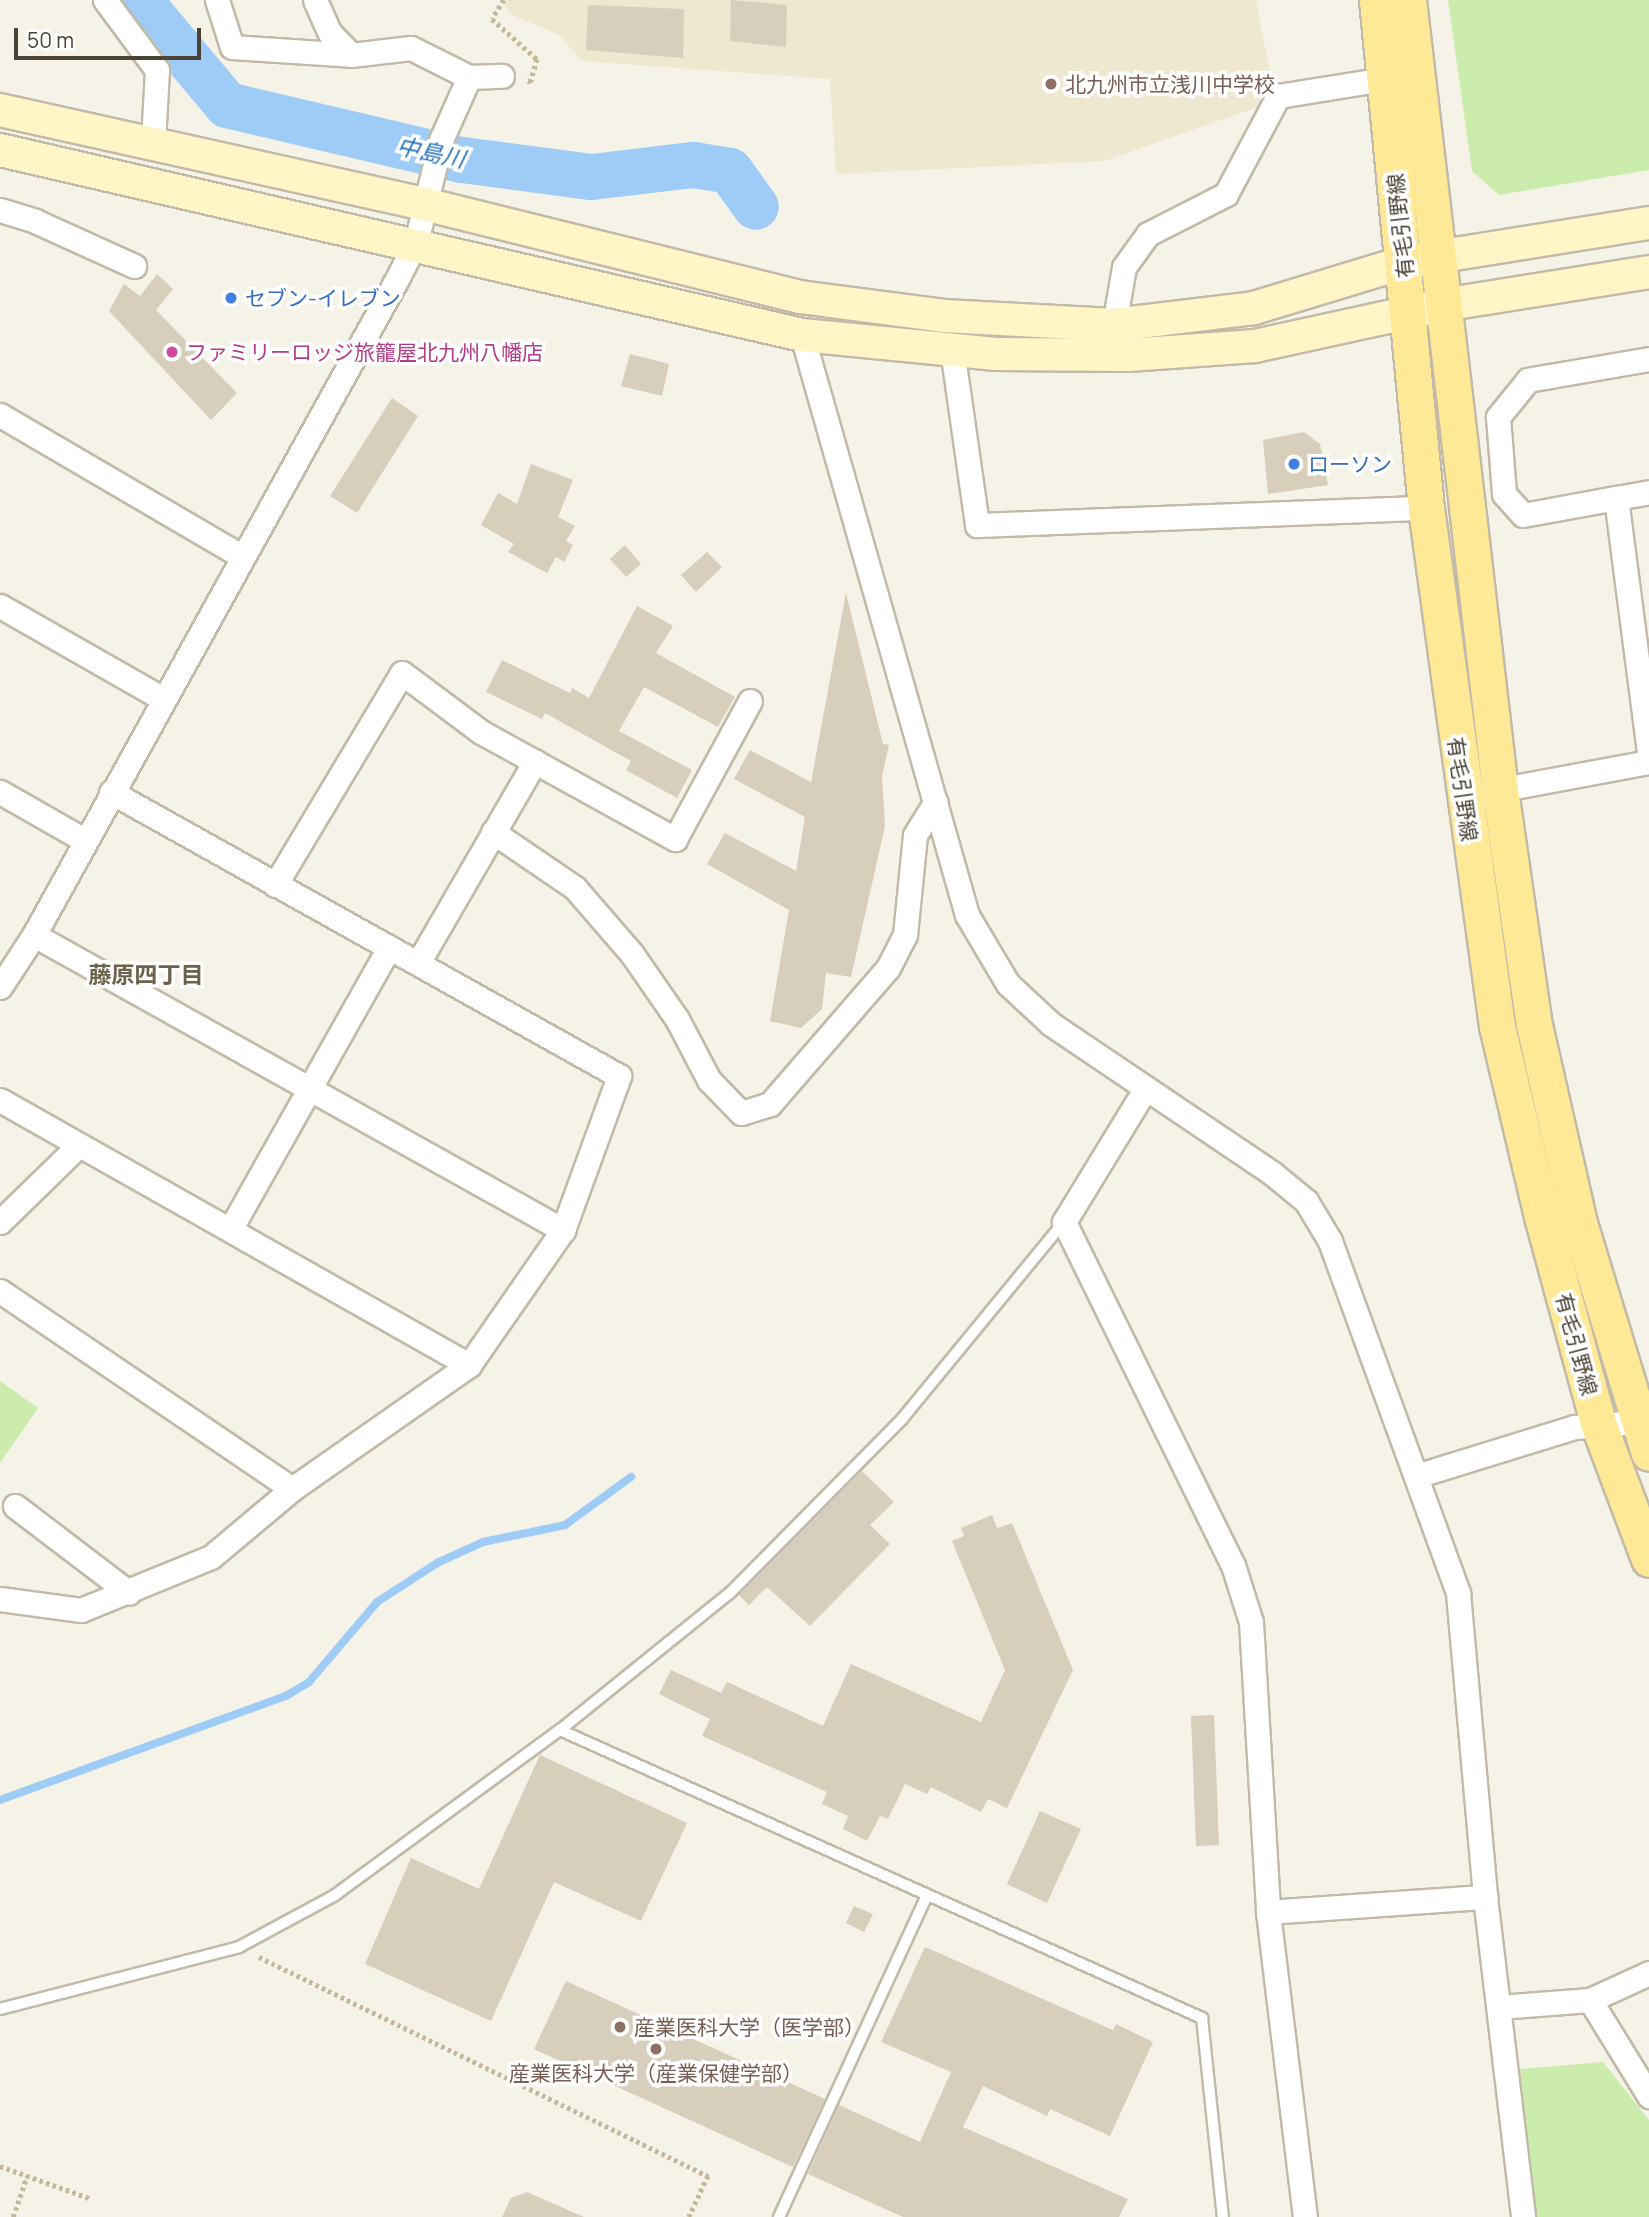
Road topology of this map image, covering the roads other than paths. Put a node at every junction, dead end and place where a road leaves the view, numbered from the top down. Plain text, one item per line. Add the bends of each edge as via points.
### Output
1 (105, 0) edge
2 (217, 0) edge
3 (315, 0) edge
4 (1377, 0) edge
5 (1408, 0) edge
6 (351, 55) junction
7 (502, 76) road end
8 (469, 77) junction
9 (1384, 79) junction
10 (0, 110) edge
11 (153, 142) junction
12 (0, 150) edge
13 (424, 204) junction
14 (0, 210) edge
15 (1649, 223) edge
16 (416, 242) junction
17 (1421, 261) junction
18 (134, 266) dead end
19 (1649, 272) edge
20 (1443, 306) junction
21 (1410, 314) junction
22 (1114, 325) junction
23 (802, 335) junction
24 (953, 349) junction
25 (1649, 359) edge
26 (0, 415) edge
27 (1649, 492) edge
28 (1616, 498) junction
29 (1426, 508) junction
30 (243, 557) junction
31 (0, 606) edge
32 (1641, 627) edge
33 (163, 699) junction
34 (750, 701) dead end
35 (1649, 753) edge
36 (535, 761) junction
37 (1649, 762) edge
38 (1500, 789) junction
39 (0, 792) edge
40 (111, 792) junction
41 (1463, 796) junction
42 (936, 802) junction
43 (493, 832) junction
44 (84, 840) junction
45 (275, 885) junction
46 (34, 935) junction
47 (388, 948) junction
48 (418, 964) junction
49 (0, 987) edge
50 (309, 1089) junction
51 (1144, 1091) junction
52 (0, 1100) edge
53 (78, 1146) junction
54 (0, 1222) edge
55 (1064, 1222) junction
56 (231, 1228) junction
57 (563, 1230) junction
58 (0, 1290) edge
59 (469, 1365) junction
60 (1598, 1423) junction
61 (1645, 1431) edge
62 (1416, 1476) junction
63 (292, 1489) junction
64 (15, 1506) dead end
65 (1649, 1559) edge
66 (129, 1593) junction
67 (0, 1598) edge
68 (560, 1730) junction
69 (927, 1895) junction
70 (1486, 1898) junction
71 (1268, 1912) junction
72 (1649, 1973) edge
73 (1590, 2000) junction
74 (1499, 2007) junction
75 (0, 2009) edge
76 (1649, 2096) edge
77 (779, 2217) edge
78 (1223, 2217) edge
79 (1305, 2217) edge
80 (1522, 2217) edge

1 - 11 street via 157,71
2 - 6 street via 232,47
3 - 6 street via 330,33
4 - 9 main road, 有毛引野線
5 - 17 main road, 有毛引野線
6 - 8 street via 411,48
7 - 8 street
8 - 13 street via 441,140
9 - 17 main road, 有毛引野線
9 - 22 street via 1278,96 1226,194 1148,234 1124,267
10 - 11 street
11 - 13 street
12 - 16 street
13 - 16 street
13 - 22 street via 800,298 944,316
14 - 18 street via 36,221
15 - 17 street
16 - 23 street
16 - 30 street
17 - 20 main road, 有毛引野線
17 - 21 main road, 有毛引野線
17 - 22 street via 1254,308
19 - 20 street
20 - 21 street
20 - 38 main road, 有毛引野線
21 - 24 street via 1255,346 1128,355
21 - 29 main road, 有毛引野線
23 - 24 street
23 - 42 street
24 - 29 street via 978,525
25 - 28 street via 1528,380 1499,417 1504,494 1523,514
26 - 30 street
27 - 28 street
28 - 32 street
29 - 41 main road, 有毛引野線
30 - 33 street
31 - 33 street
32 - 35 street
33 - 40 street
34 - 36 street via 675,839
36 - 43 street
36 - 45 street via 481,732 401,673
37 - 38 street
38 - 41 street
38 - 61 main road, 有毛引野線 via 1534,1025 1579,1223
39 - 44 street
40 - 44 street
40 - 45 street
41 - 60 main road, 有毛引野線 via 1497,1026
42 - 43 street via 915,835 905,935 888,968 770,1104 741,1113 709,1080 677,1019 632,954 575,888
42 - 51 street via 967,915 1008,984 1051,1024
43 - 48 street
44 - 46 street
45 - 47 street
46 - 49 street
46 - 50 street
47 - 48 street
47 - 50 street
48 - 57 street via 620,1076
50 - 56 street
50 - 57 street
51 - 55 street
51 - 62 street via 1273,1174 1306,1201 1331,1241
52 - 53 street
53 - 54 street
53 - 56 street
55 - 68 lane via 902,1419 730,1593
55 - 71 street via 1233,1565 1251,1622
56 - 59 street
57 - 59 street
58 - 63 street
59 - 63 street
60 - 61 street
60 - 62 street
60 - 65 main road, 有毛引野線
62 - 70 street via 1458,1593
63 - 66 street via 211,1557
64 - 66 street
66 - 67 street via 81,1610
68 - 69 lane
68 - 75 lane via 335,1895 239,1947
69 - 77 lane
69 - 78 lane via 1202,2018
70 - 71 street
70 - 74 street
71 - 79 street
72 - 73 street
73 - 74 street
73 - 76 street
74 - 80 street

